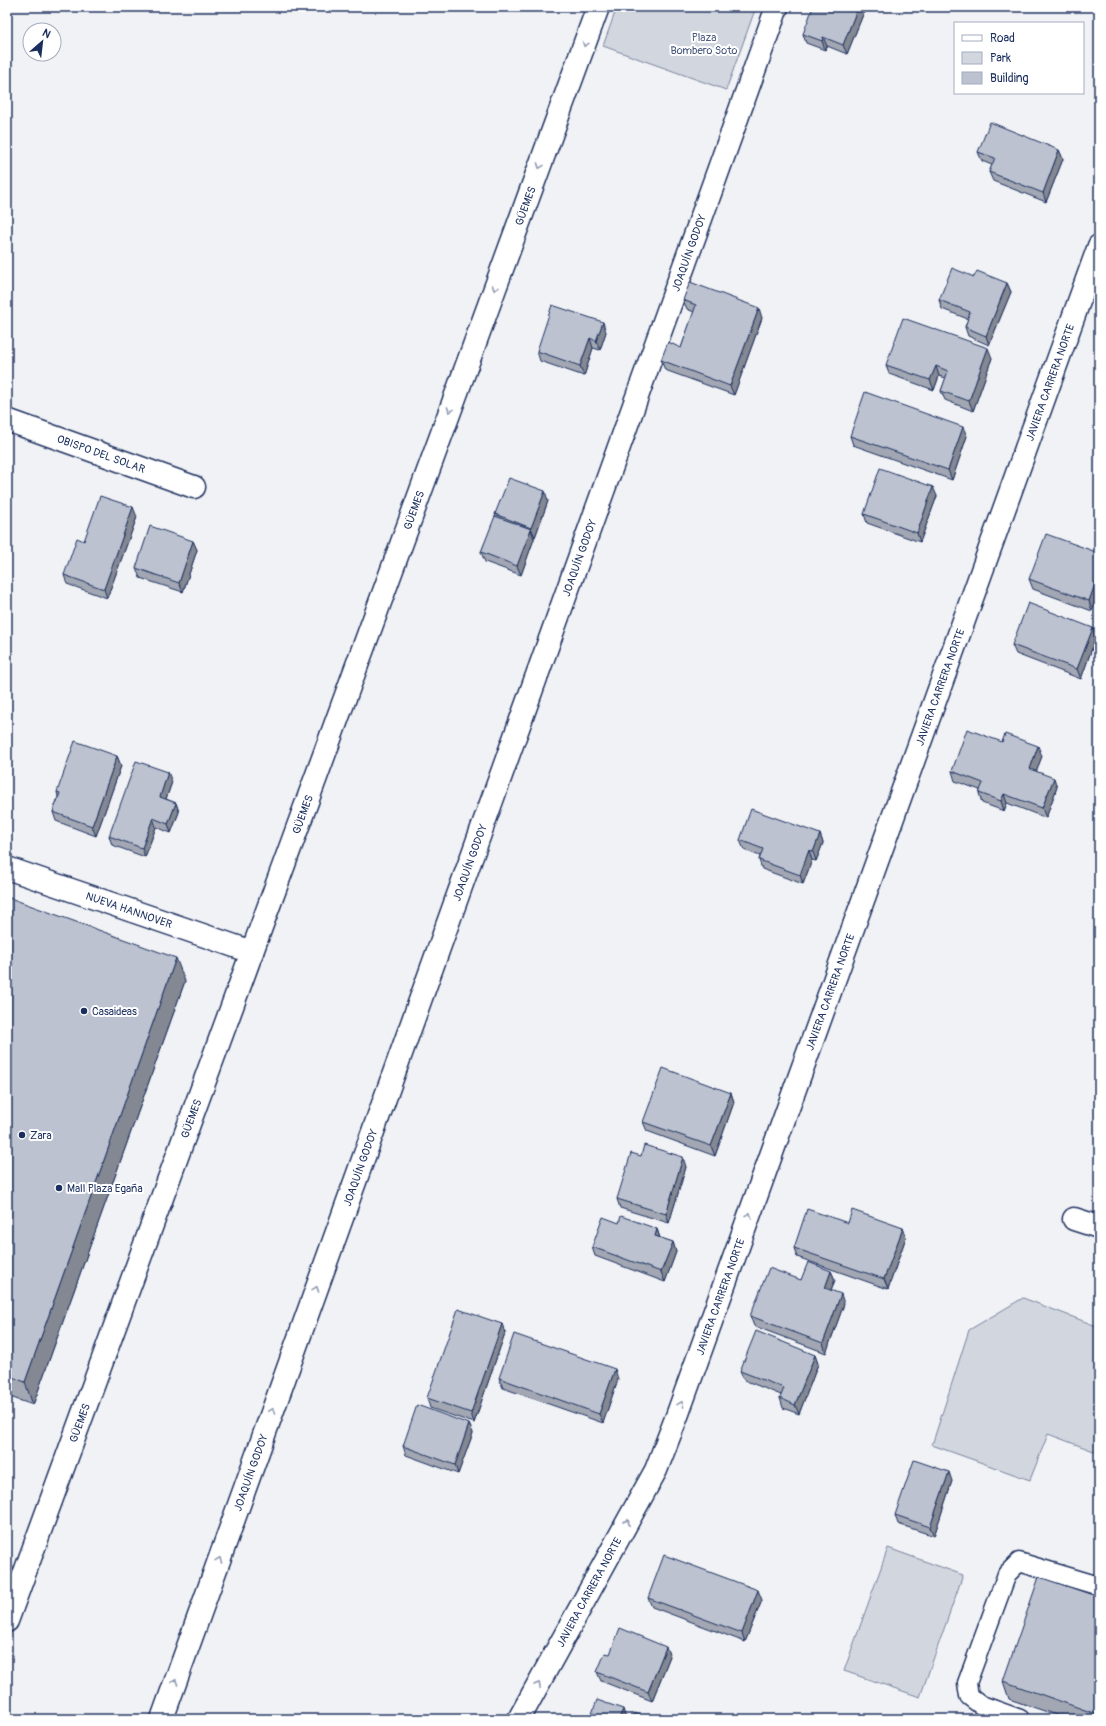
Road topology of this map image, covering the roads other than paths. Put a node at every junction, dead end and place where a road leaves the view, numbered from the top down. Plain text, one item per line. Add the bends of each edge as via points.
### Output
1 (598, 7) edge
2 (777, 7) edge
3 (1099, 246) edge
4 (7, 420) edge
5 (194, 487) dead end
6 (7, 868) edge
7 (252, 952) junction
8 (1074, 1219) dead end
9 (1099, 1227) edge
10 (1099, 1586) edge
11 (7, 1621) edge
12 (162, 1719) edge
13 (520, 1719) edge
14 (1020, 1719) edge

1 -> 7 street, GÜEMES
12 -> 2 street, JOAQUÍN GODOY
13 -> 3 street, JAVIERA CARRERA NORTE via 656,1470
4 - 5 street, OBISPO DEL SOLAR
6 - 7 street, NUEVA HANNOVER
7 - 11 street, GÜEMES
8 - 9 street
10 - 14 lane via 1019,1562 1007,1574 967,1683 969,1696 980,1705

